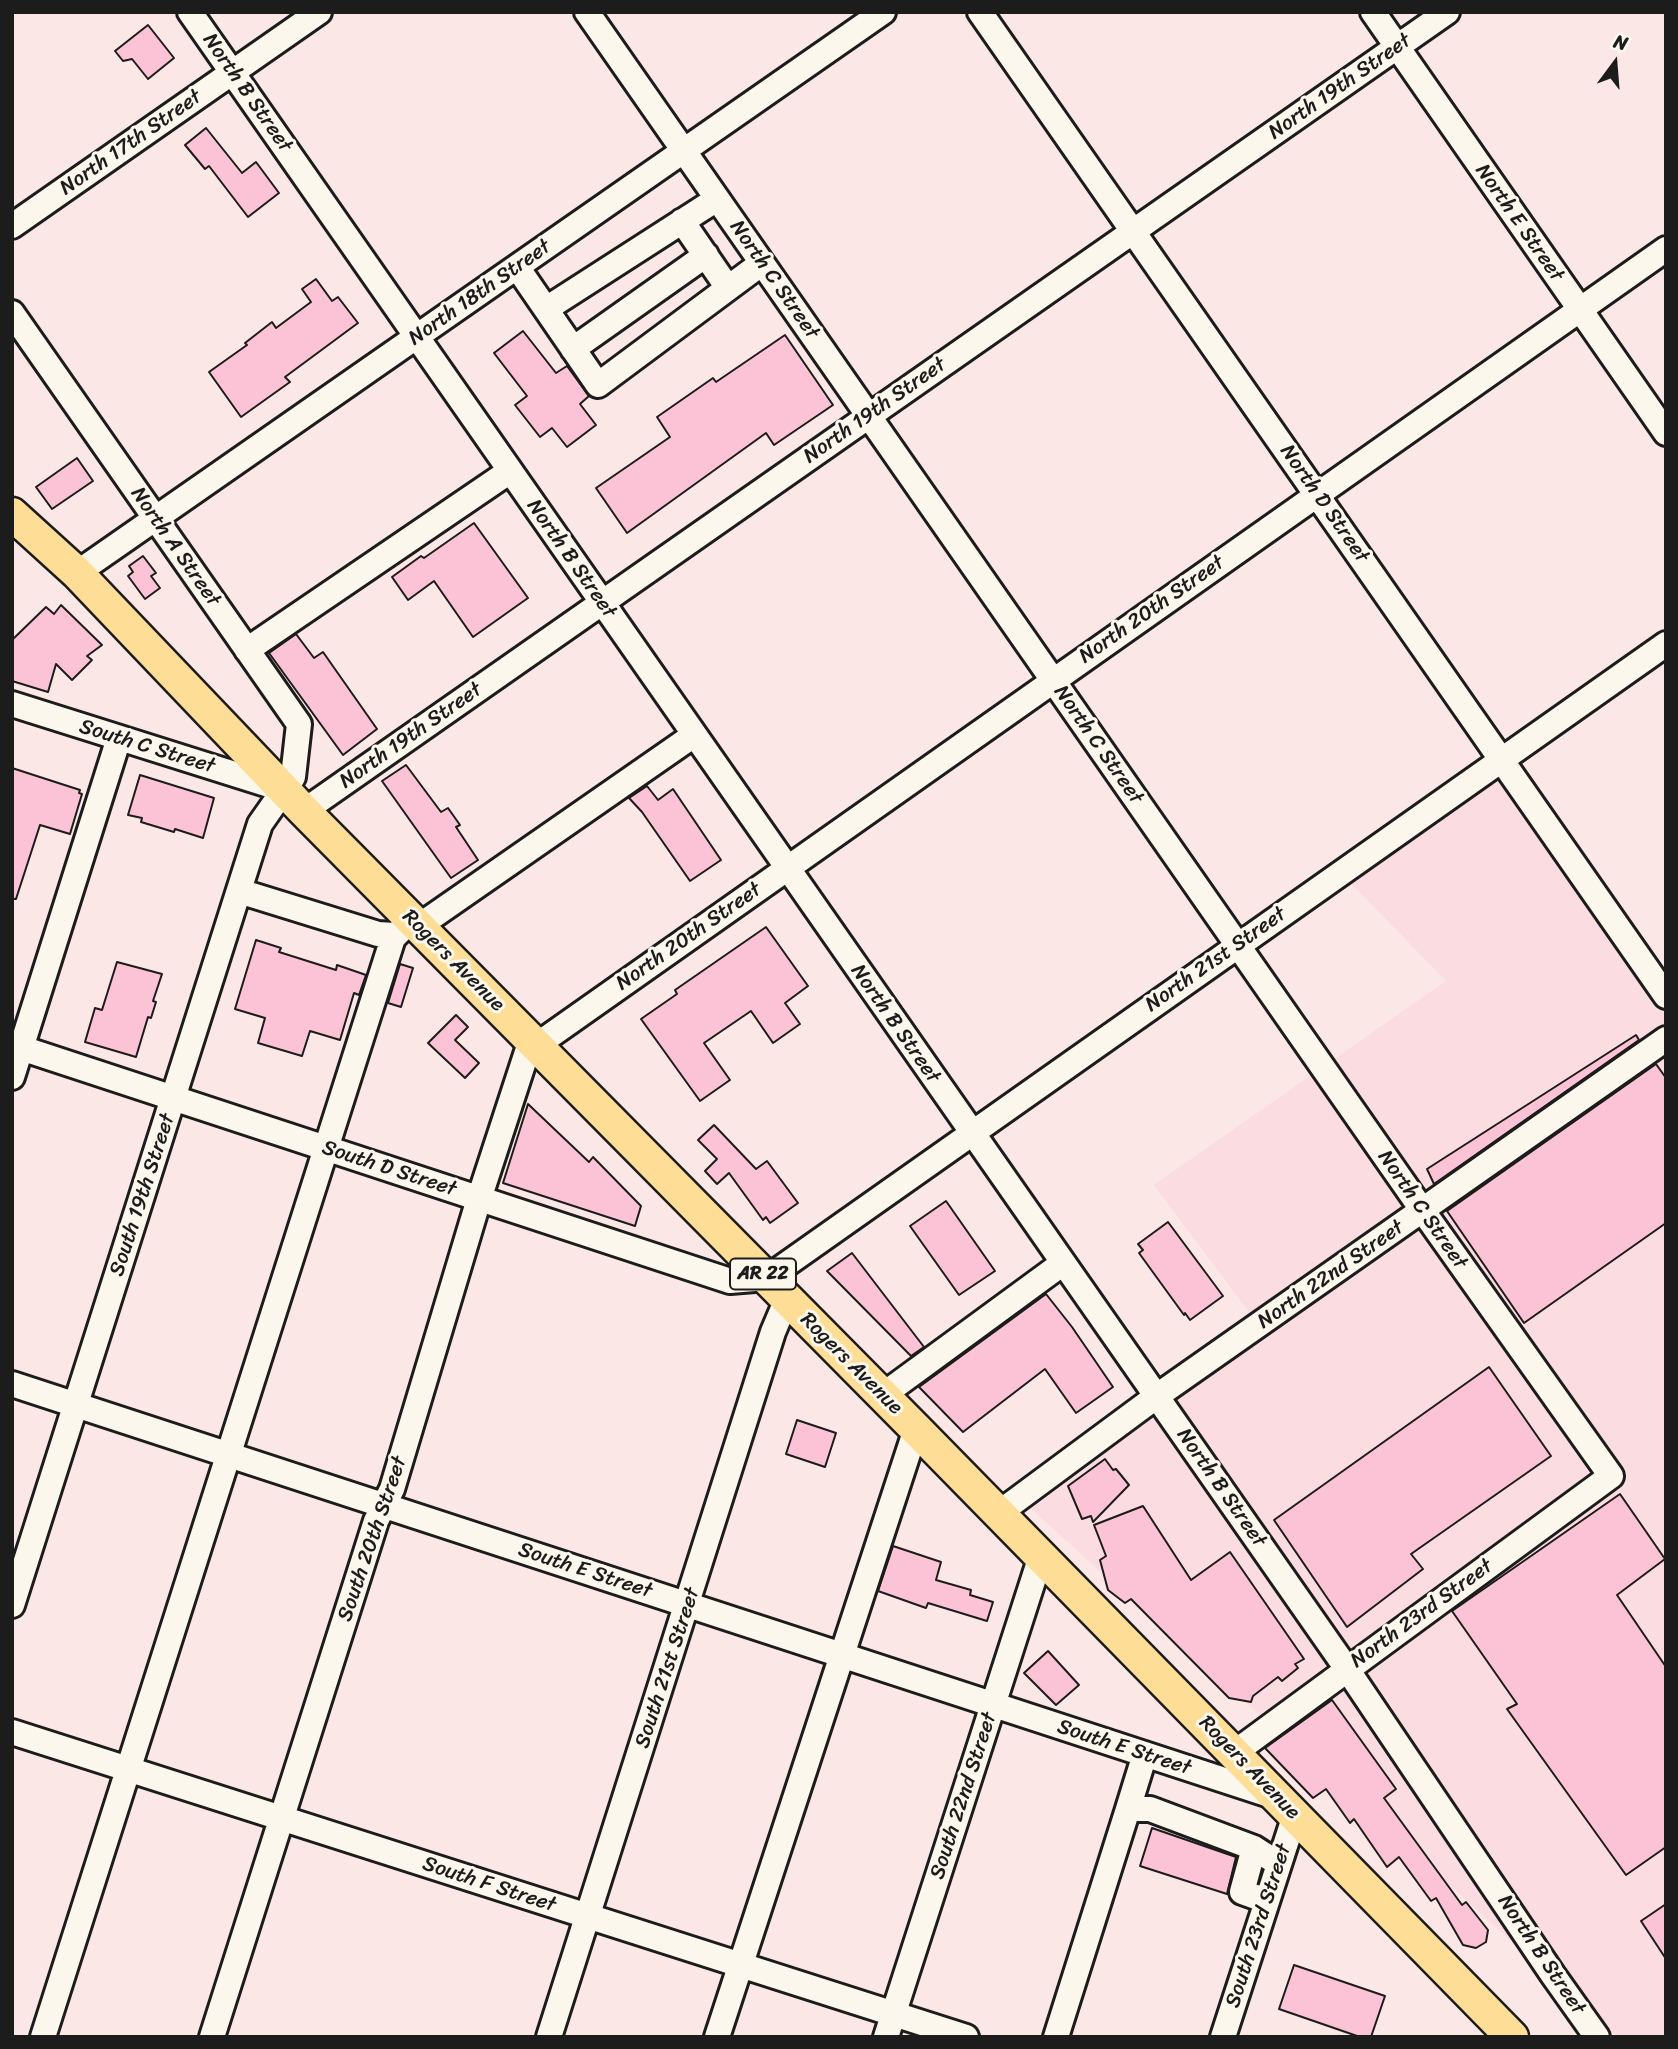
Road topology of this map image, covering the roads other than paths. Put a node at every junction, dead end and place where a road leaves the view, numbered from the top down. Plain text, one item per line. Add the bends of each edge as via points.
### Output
1 (190, 12) edge
2 (319, 12) edge
3 (587, 12) edge
4 (883, 12) edge
5 (980, 12) edge
6 (1373, 12) edge
7 (1447, 12) edge
8 (1397, 47) junction
9 (232, 72) junction
10 (684, 151) junction
11 (717, 198) junction
12 (682, 221) junction
13 (12, 226) edge
14 (1133, 231) junction
15 (1666, 249) edge
16 (706, 255) junction
17 (762, 263) junction
18 (517, 267) junction
19 (728, 288) junction
20 (545, 309) junction
21 (1580, 310) junction
22 (12, 313) edge
23 (416, 337) junction
24 (573, 349) junction
25 (868, 416) junction
26 (1666, 433) edge
27 (510, 471) junction
28 (1317, 494) junction
29 (155, 520) junction
30 (14, 525) edge
31 (77, 573) junction
32 (602, 603) junction
33 (1666, 644) edge
34 (247, 650) junction
35 (1052, 680) junction
36 (12, 704) edge
37 (694, 735) junction
38 (119, 738) junction
39 (1502, 761) junction
40 (293, 800) junction
41 (786, 868) junction
42 (239, 891) junction
43 (408, 927) junction
44 (1237, 945) junction
45 (1666, 996) edge
46 (1666, 1039) edge
47 (537, 1045) junction
48 (17, 1047) edge
49 (12, 1077) edge
50 (174, 1098) junction
51 (971, 1132) junction
52 (326, 1148) junction
53 (480, 1199) junction
54 (1423, 1211) junction
55 (1063, 1263) junction
56 (777, 1288) junction
57 (12, 1384) edge
58 (883, 1395) junction
59 (1157, 1396) junction
60 (76, 1405) junction
61 (916, 1429) junction
62 (229, 1454) junction
63 (1611, 1476) joint
64 (384, 1505) junction
65 (999, 1513) junction
66 (1041, 1556) junction
67 (12, 1605) edge
68 (688, 1605) junction
69 (843, 1656) junction
70 (1347, 1669) junction
71 (993, 1706) junction
72 (12, 1732) edge
73 (1234, 1753) junction
74 (1145, 1754) junction
75 (127, 1769) junction
76 (1286, 1806) junction
77 (1128, 1809) junction
78 (282, 1818) junction
79 (1254, 1848) junction
80 (1279, 1864) junction
81 (1267, 1901) junction
82 (588, 1916) junction
83 (740, 1964) junction
84 (890, 2025) edge
85 (43, 2037) edge
86 (212, 2037) edge
87 (549, 2037) edge
88 (717, 2037) edge
89 (966, 2037) edge
90 (1056, 2037) edge
91 (1223, 2037) edge
92 (1513, 2037) edge
93 (1597, 2037) edge

1 - 9 street, North B Street
2 - 9 street, North 17th Street
3 - 10 street, North C Street
4 - 10 street, North 18th Street
5 - 14 street, North D Street
6 - 8 street, North E Street
7 - 8 street, North 19th Street
8 - 14 street, North 19th Street
8 - 21 street, North E Street
9 - 13 street, North 17th Street
9 - 23 street, North B Street
10 - 11 street, North C Street
10 - 18 street, North 18th Street
11 - 12 street
11 - 17 street, North C Street
12 - 16 street
12 - 20 street
14 - 25 street, North 19th Street
14 - 28 street, North D Street
15 - 21 street, North 20th Street
16 - 19 street
16 - 24 street
17 - 19 street
17 - 25 street, North C Street
18 - 20 street
18 - 23 street, North 18th Street
19 - 24 street via 598,385
20 - 24 street
21 - 26 street, North E Street
21 - 28 street, North 20th Street
22 - 29 street, North A Street
23 - 27 street, North B Street
23 - 29 street, North 18th Street
25 - 32 street, North 19th Street
25 - 35 street, North C Street
27 - 32 street, North B Street
27 - 34 street
28 - 35 street, North 20th Street
28 - 39 street, North D Street
29 - 31 street, North 18th Street
29 - 34 street, North A Street
30 - 31 main road, Rogers Avenue / AR 22
31 - 40 main road, Rogers Avenue / AR 22
32 - 37 street, North B Street
32 - 40 street, North 19th Street
33 - 39 street, North 21st Street
34 - 40 street, North A Street via 299,724
35 - 41 street, North 20th Street
35 - 44 street, North C Street
36 - 38 street, South C Street
37 - 41 street, North B Street
37 - 43 street
38 - 40 street, South C Street
38 - 48 street
39 - 44 street, North 21st Street
39 - 45 street, North D Street
40 - 42 street, South 19th Street via 260,824
40 - 43 main road, Rogers Avenue / AR 22
41 - 47 street, North 20th Street
41 - 51 street, North B Street
42 - 43 street via 378,934
42 - 50 street, South 19th Street
43 - 47 main road, Rogers Avenue / AR 22
43 - 52 street
44 - 51 street, North 21st Street
44 - 54 street, North C Street
46 - 54 street, North 22nd Street
47 - 53 street, South 20th Street via 527,1052
47 - 56 main road, Rogers Avenue / AR 22
48 - 49 street
48 - 50 street, South D Street
50 - 52 street, South D Street
50 - 60 street, South 19th Street
51 - 55 street, North B Street
51 - 56 street, North 21st Street
52 - 53 street, South D Street
52 - 62 street
53 - 56 street, South D Street via 730,1281
53 - 64 street, South 20th Street
54 - 59 street, North 22nd Street
54 - 63 street, North C Street
55 - 58 street
55 - 59 street, North B Street
56 - 58 main road, Rogers Avenue / AR 22
56 - 68 street, South 21st Street via 773,1332
57 - 60 street, South E Street
58 - 61 main road, Rogers Avenue / AR 22
59 - 65 street, North 22nd Street
59 - 70 street, North B Street
60 - 62 street, South E Street
60 - 67 street, South 19th Street
61 - 65 main road, Rogers Avenue / AR 22
61 - 69 street
62 - 64 street, South E Street
62 - 75 street
63 - 70 street, North 23rd Street
64 - 68 street, South E Street
64 - 78 street, South 20th Street
65 - 66 main road, Rogers Avenue / AR 22
66 - 71 street, South 22nd Street
66 - 73 main road, Rogers Avenue / AR 22
68 - 69 street, South E Street
68 - 82 street, South 21st Street
69 - 71 street, South E Street
69 - 83 street
70 - 73 street, North 23rd Street
70 - 93 street, North B Street
71 - 74 street, South E Street
71 - 84 street, South 22nd Street
72 - 75 street, South F Street
73 - 76 main road, Rogers Avenue / AR 22
74 - 76 street, South E Street
74 - 77 street
75 - 78 street, South F Street
75 - 85 street
76 - 80 street, South 23rd Street
76 - 92 main road, Rogers Avenue / AR 22
77 - 79 street via 1150,1810
77 - 90 street
78 - 82 street, South F Street
78 - 86 street, South 20th Street
79 - 80 street
79 - 81 street via 1242,1892
80 - 81 street, South 23rd Street
81 - 91 street, South 23rd Street
82 - 83 street, South F Street
82 - 87 street, South 21st Street
83 - 84 street, South F Street
83 - 88 street
84 - 89 street, South F Street

